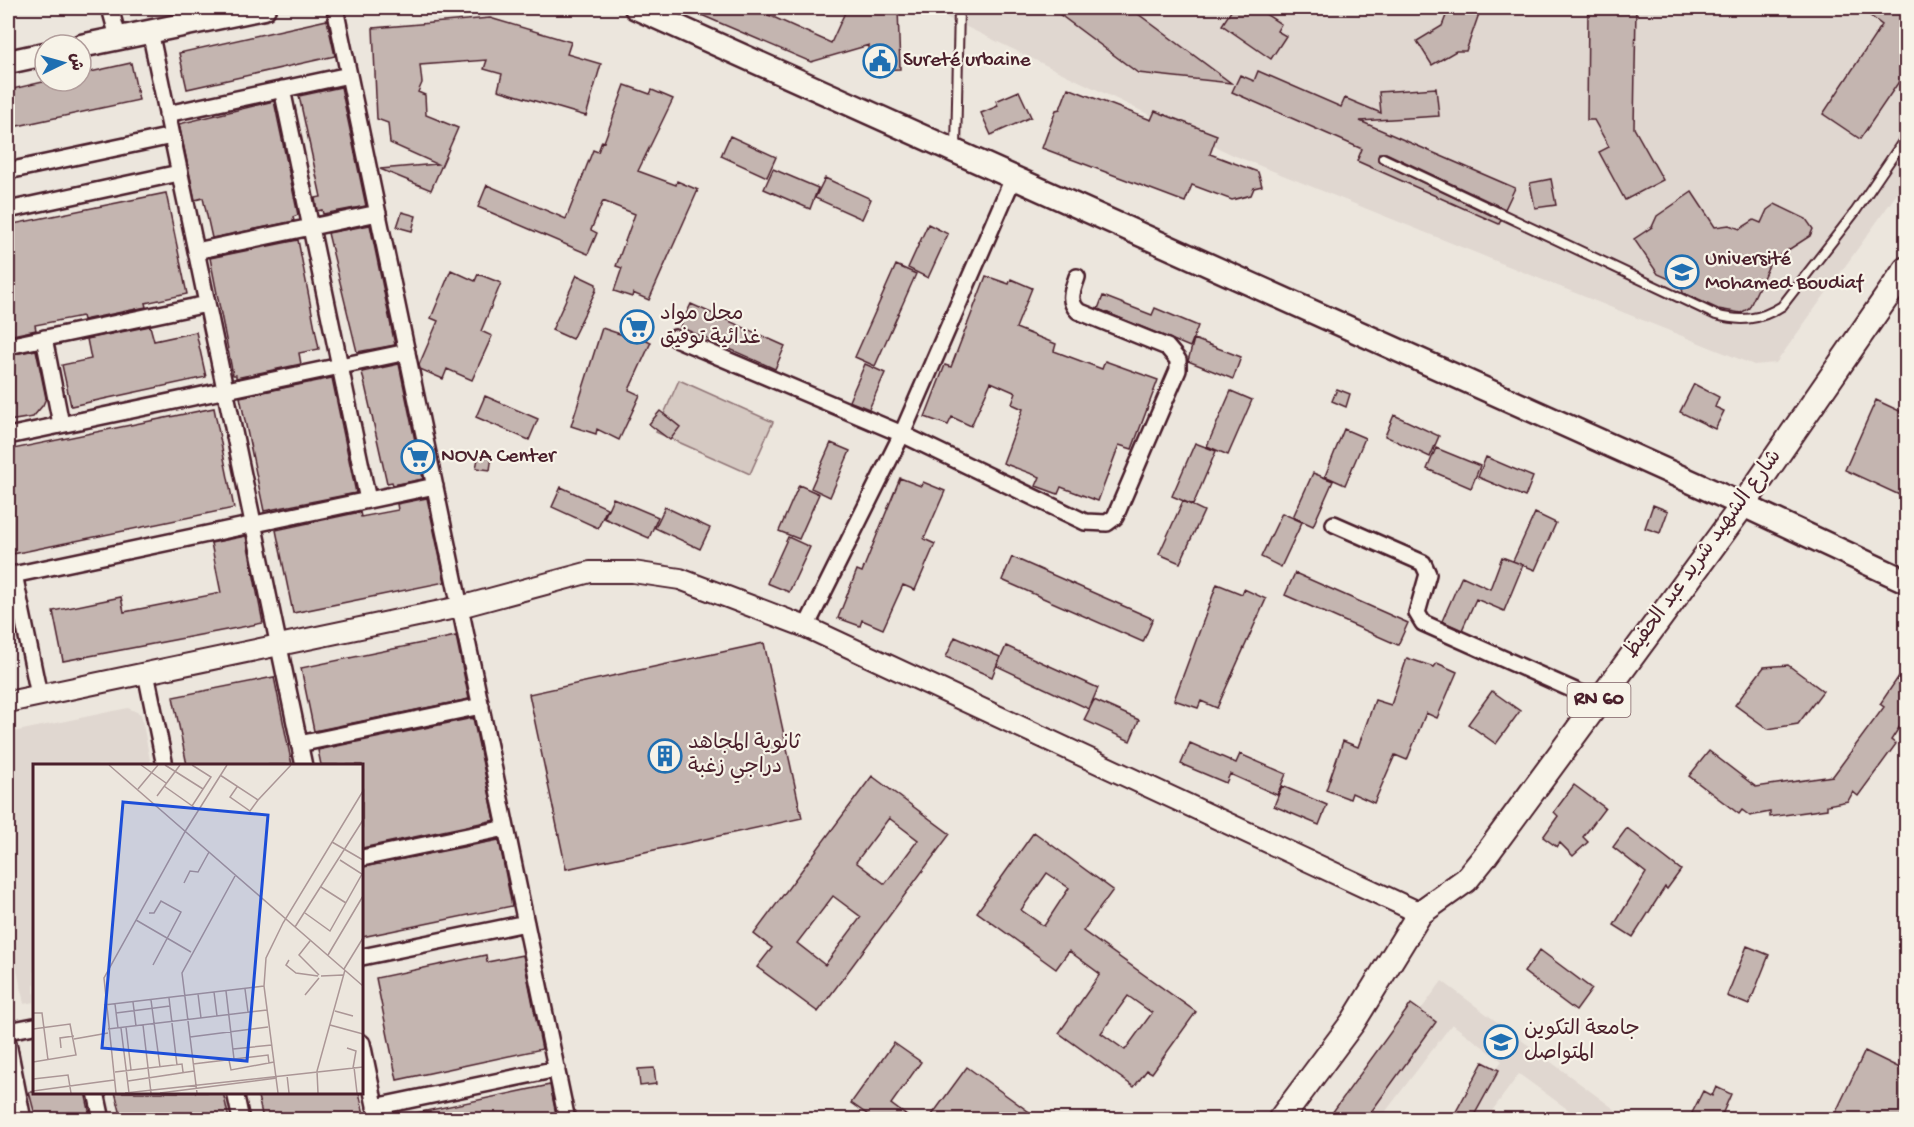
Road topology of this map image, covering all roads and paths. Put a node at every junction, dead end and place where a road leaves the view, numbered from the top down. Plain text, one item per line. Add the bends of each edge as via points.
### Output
1 (110, 8) edge
2 (264, 8) edge
3 (334, 8) edge
4 (636, 8) edge
5 (959, 8) edge
6 (150, 31) junction
7 (118, 37) junction
8 (93, 43) edge
9 (33, 57) edge
10 (8, 62) edge
11 (349, 75) junction
12 (282, 89) junction
13 (167, 114) junction
14 (172, 136) junction
15 (1906, 137) edge
16 (956, 151) junction
17 (1383, 158) dead end
18 (8, 171) edge
19 (179, 173) junction
20 (1014, 176) junction
21 (8, 210) edge
22 (378, 213) junction
23 (311, 227) junction
24 (196, 251) junction
25 (1906, 269) edge
26 (1077, 277) dead end
27 (207, 304) junction
28 (44, 338) junction
29 (675, 338) dead end
30 (8, 346) edge
31 (407, 352) junction
32 (340, 366) junction
33 (225, 390) junction
34 (61, 424) junction
35 (902, 434) junction
36 (8, 436) edge
37 (435, 486) junction
38 (368, 500) junction
39 (1743, 505) junction
40 (253, 524) junction
41 (1334, 524) dead end
42 (11, 575) edge
43 (1906, 581) edge
44 (460, 607) junction
45 (806, 627) junction
46 (278, 645) junction
47 (146, 673) junction
48 (39, 695) junction
49 (1598, 701) junction
50 (8, 702) edge
51 (481, 706) junction
52 (299, 744) junction
53 (165, 764) edge
54 (304, 764) edge
55 (506, 828) junction
56 (363, 858) edge
57 (1420, 913) junction
58 (526, 923) junction
59 (363, 957) edge
60 (33, 1026) edge
61 (8, 1031) edge
62 (8, 1043) edge
63 (363, 1048) edge
64 (557, 1069) junction
65 (96, 1094) edge
66 (235, 1094) edge
67 (376, 1113) edge
68 (23, 1119) edge
69 (102, 1119) edge
70 (241, 1119) edge
71 (567, 1119) edge
72 (1280, 1119) edge

1 - 7 street
2 - 6 main road
3 - 11 street
4 - 16 main road
5 - 16 lane
6 - 7 main road
6 - 13 street
7 - 8 main road
9 - 10 main road
11 - 12 street
11 - 22 street
12 - 13 street
12 - 23 street
13 - 14 street
14 - 18 street
14 - 19 street
15 - 17 lane via 1855,212 1782,306 1749,320 1716,315
16 - 20 main road
19 - 21 street
19 - 24 street
20 - 35 street
20 - 39 main road
22 - 23 street
22 - 31 street
23 - 24 street
23 - 32 street
24 - 27 street
25 - 39 main road, شارع الشهيد شريد عبد الحفيظ / RN 60
26 - 35 street via 1071,297 1078,311 1167,347 1178,360 1178,370 1115,517 1096,525 1085,522
27 - 28 street
27 - 33 street
28 - 30 street
28 - 34 street
29 - 35 street
31 - 32 street
31 - 37 street
32 - 33 street
32 - 38 street
33 - 34 street
33 - 40 street
34 - 36 street
35 - 45 street
37 - 38 street
37 - 44 street
38 - 40 street
39 - 43 main road
39 - 49 main road, شارع الشهيد شريد عبد الحفيظ / RN 60
40 - 42 street
40 - 46 street
41 - 49 street via 1423,563 1428,574 1417,613 1423,623
42 - 48 street
44 - 45 street via 590,572 633,572 680,579
44 - 46 street
44 - 51 street
45 - 57 street
46 - 47 street
46 - 52 street
47 - 48 street
47 - 53 street
48 - 50 street
49 - 57 main road, شارع الشهيد شريد عبد الحفيظ / RN 60 via 1466,880
51 - 52 street
51 - 55 street
52 - 54 street
55 - 56 street
55 - 58 street
57 - 72 main road, شارع الشهيد شريد عبد الحفيظ / RN 60 via 1353,1022
58 - 59 street
58 - 64 street
60 - 61 street
62 - 68 street
63 - 67 street
64 - 67 street
64 - 71 street
65 - 69 street
66 - 70 street

